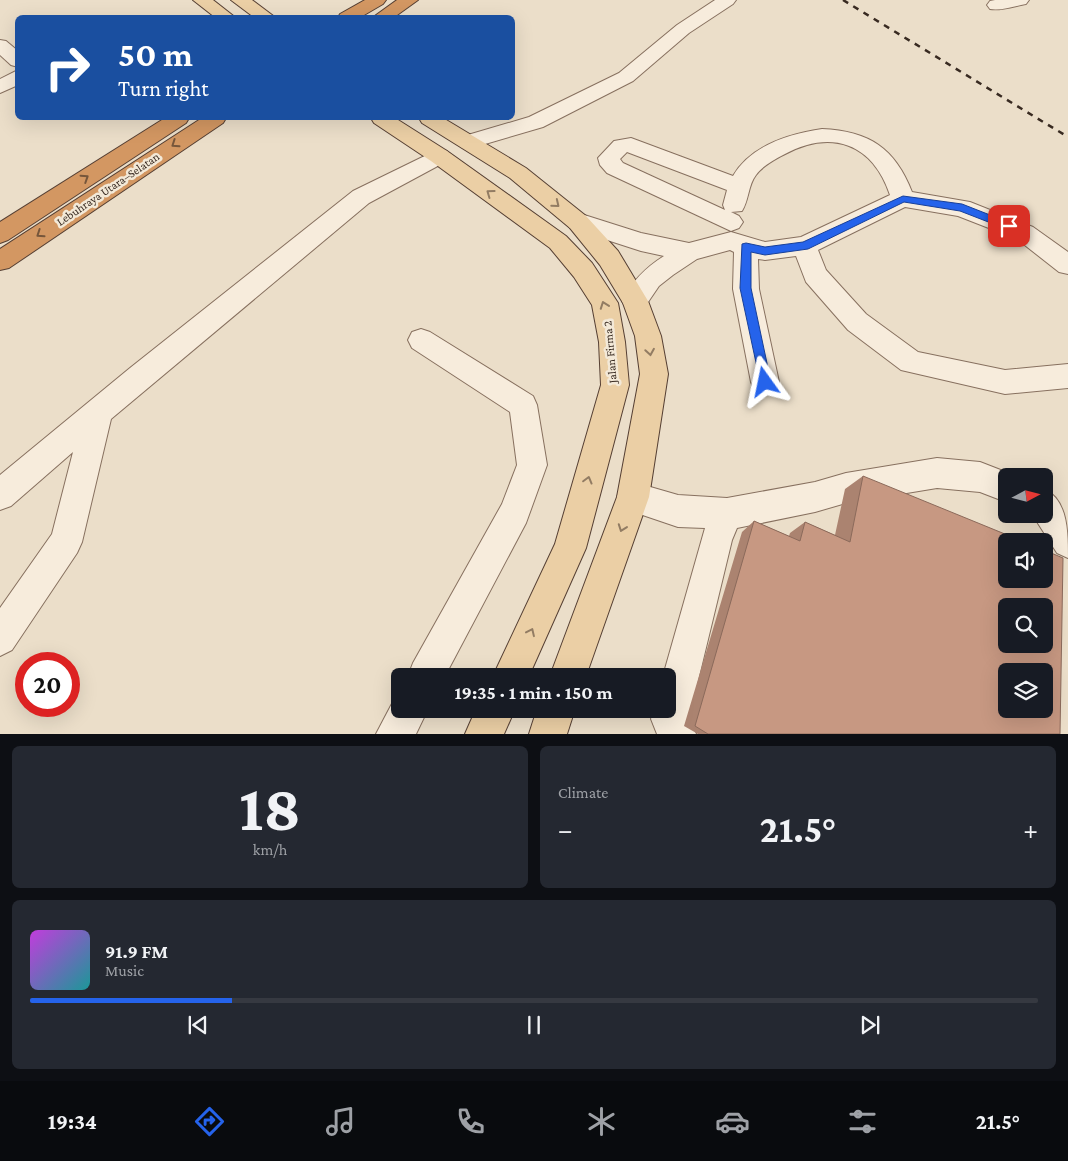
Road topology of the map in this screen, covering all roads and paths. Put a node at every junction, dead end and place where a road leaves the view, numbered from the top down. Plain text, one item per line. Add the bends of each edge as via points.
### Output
1 (202, 0) edge
2 (240, 0) edge
3 (377, 0) edge
4 (409, 0) edge
5 (726, 0) edge
6 (1020, 0) edge
7 (996, 5) dead end
8 (224, 15) edge
9 (263, 15) edge
10 (351, 15) edge
11 (385, 15) edge
12 (0, 45) edge
13 (15, 59) edge
14 (15, 78) edge
15 (0, 87) edge
16 (176, 120) edge
17 (213, 120) edge
18 (384, 120) edge
19 (432, 120) edge
20 (468, 142) junction
21 (439, 156) junction
22 (740, 187) junction
23 (903, 199) junction
24 (578, 222) junction
25 (0, 234) edge
26 (736, 236) junction
27 (805, 246) junction
28 (689, 252) junction
29 (0, 261) edge
30 (1068, 265) edge
31 (635, 301) junction
32 (421, 340) dead end
33 (1068, 376) edge
34 (765, 382) dead end
35 (98, 412) junction
36 (998, 484) edge
37 (0, 495) edge
38 (633, 497) junction
39 (727, 514) junction
40 (1053, 518) edge
41 (1068, 542) edge
42 (0, 638) edge
43 (430, 668) edge
44 (515, 668) edge
45 (571, 668) edge
46 (404, 718) edge
47 (492, 718) edge
48 (553, 718) edge
49 (396, 734) edge
50 (484, 734) edge
51 (548, 734) edge
52 (677, 734) edge

1 - 8 main road
2 - 9 main road
3 - 10 highway
4 - 11 highway
5 - 20 lane via 683,29 626,77 536,122
6 - 7 lane
12 - 13 lane
14 - 15 lane
25 -> 16 highway, Lebuhraya Utara–Selatan
17 -> 29 highway, Lebuhraya Utara–Selatan
18 - 21 main road, Jalan Firma 2
19 - 20 main road
20 -> 24 main road via 518,173
21 - 35 lane via 361,197
44 -> 21 main road, Jalan Firma 2 via 570,548 615,385 612,342 606,303 558,242
22 - 23 lane via 746,172 770,152 821,134 849,137 875,151 899,183
22 - 26 lane
22 - 26 lane via 631,145 621,146 610,158 616,168
23 - 27 lane
23 - 30 lane via 962,208 1016,229
24 - 28 lane via 641,242
24 - 31 main road via 609,258
26 - 27 lane via 765,251
26 - 28 lane
26 - 34 lane
27 - 33 lane via 815,275 857,322 911,362 1005,382
28 - 31 lane via 650,279
31 -> 38 main road via 648,336 654,374
32 - 43 lane via 523,405 532,465 515,512
35 - 37 lane
35 - 42 lane via 66,542
36 - 39 lane via 980,477 937,473 846,488
38 - 39 lane via 678,511
38 -> 45 main road
39 - 52 lane via 716,540 670,718
40 - 41 lane
46 - 49 lane
47 - 50 main road
48 - 51 main road

